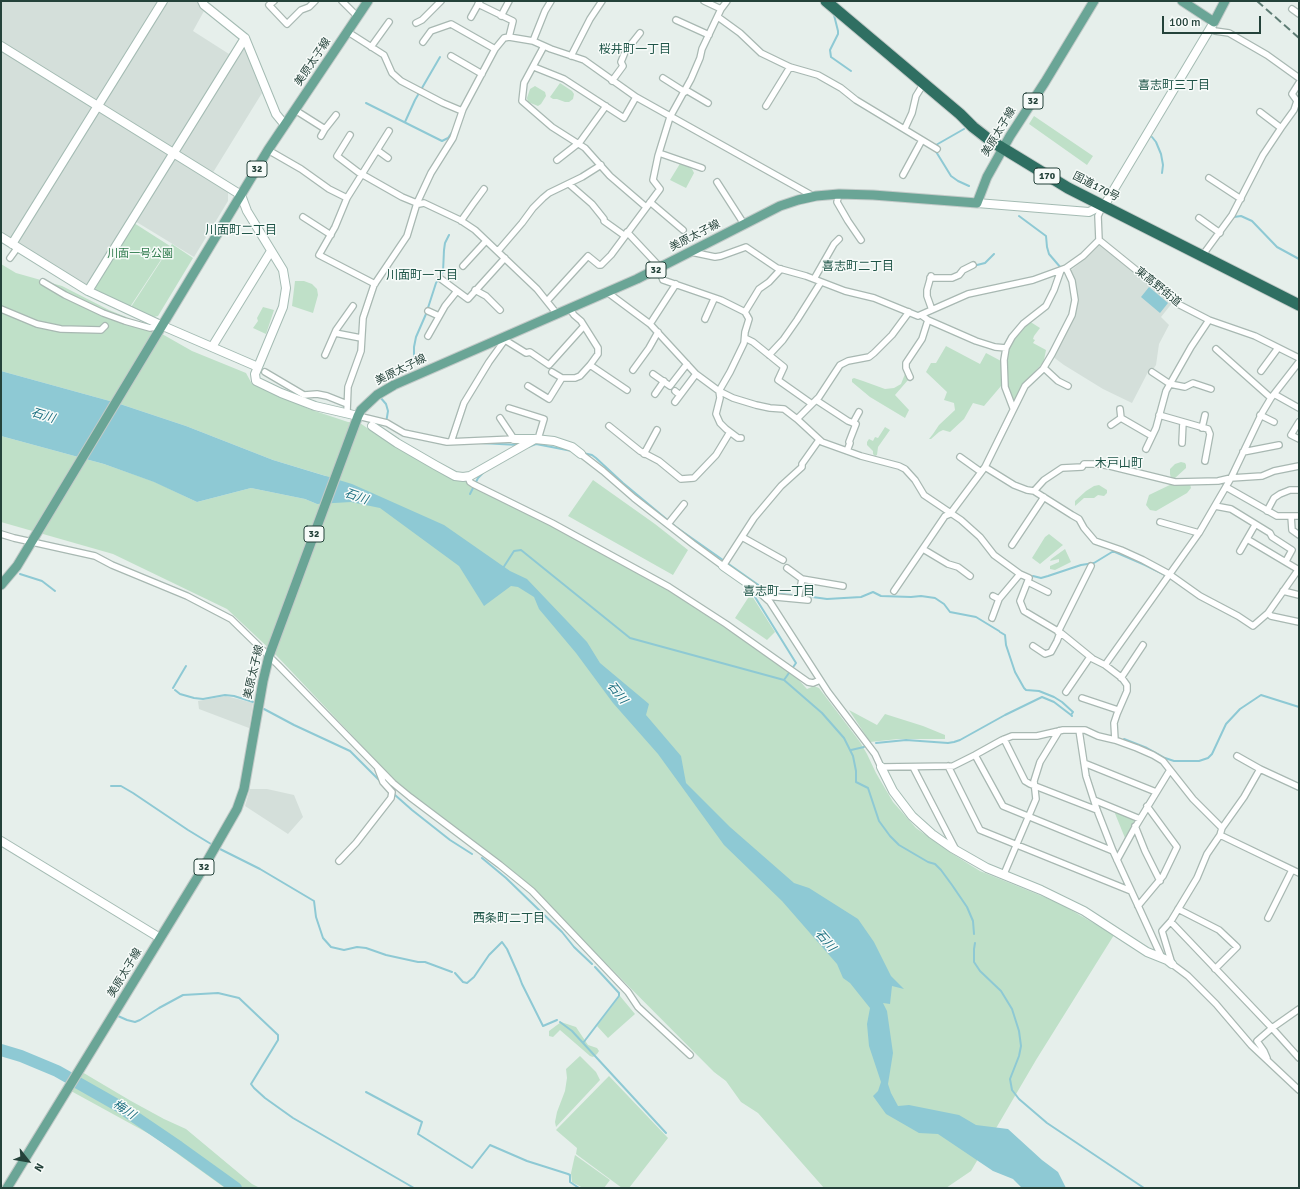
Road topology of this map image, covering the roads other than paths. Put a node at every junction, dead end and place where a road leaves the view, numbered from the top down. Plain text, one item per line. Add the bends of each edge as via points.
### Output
1 (163, 1) edge
2 (202, 1) edge
3 (274, 1) edge
4 (315, 1) edge
5 (342, 1) edge
6 (368, 1) edge
7 (441, 1) edge
8 (509, 1) edge
9 (551, 1) edge
10 (602, 1) edge
11 (704, 1) edge
12 (727, 1) edge
13 (826, 1) edge
14 (1094, 1) edge
15 (1182, 1) edge
16 (1225, 1) edge
17 (479, 3) edge
18 (721, 9) junction
19 (1292, 9) dead end
20 (1299, 14) edge
21 (501, 16) junction
22 (358, 17) junction
23 (471, 17) dead end
24 (718, 17) junction
25 (676, 20) dead end
26 (389, 22) dead end
27 (416, 23) dead end
28 (1213, 25) junction
29 (348, 32) junction
30 (640, 33) dead end
31 (709, 35) junction
32 (509, 37) junction
33 (245, 38) junction
34 (533, 41) junction
35 (423, 42) dead end
36 (1, 46) edge
37 (544, 46) junction
38 (370, 47) junction
39 (495, 49) junction
40 (451, 56) dead end
41 (571, 56) junction
42 (534, 67) junction
43 (790, 67) junction
44 (482, 74) junction
45 (663, 78) dead end
46 (1299, 78) edge
47 (612, 81) junction
48 (924, 83) junction
49 (1299, 83) edge
50 (685, 91) junction
51 (636, 96) junction
52 (1293, 96) junction
53 (1299, 99) edge
54 (708, 103) dead end
55 (98, 106) junction
56 (606, 106) junction
57 (766, 106) dead end
58 (295, 110) junction
59 (462, 111) junction
60 (1260, 112) dead end
61 (336, 115) dead end
62 (670, 116) junction
63 (285, 125) junction
64 (905, 128) junction
65 (1281, 128) junction
66 (325, 129) junction
67 (389, 131) dead end
68 (350, 135) dead end
69 (321, 136) dead end
70 (922, 140) junction
71 (578, 143) junction
72 (937, 149) dead end
73 (1003, 149) junction
74 (268, 150) junction
75 (376, 150) junction
76 (174, 153) junction
77 (659, 153) junction
78 (388, 158) dead end
79 (557, 160) dead end
80 (601, 165) junction
81 (702, 168) dead end
82 (362, 173) junction
83 (903, 175) dead end
84 (1209, 178) dead end
85 (717, 182) dead end
86 (569, 184) junction
87 (484, 190) dead end
88 (839, 194) dead end
89 (241, 195) junction
90 (813, 196) junction
91 (347, 198) junction
92 (1241, 199) junction
93 (417, 203) junction
94 (977, 203) junction
95 (648, 205) junction
96 (1103, 205) junction
97 (303, 217) dead end
98 (1199, 218) dead end
99 (461, 221) junction
100 (744, 224) junction
101 (683, 230) dead end
102 (1220, 233) junction
103 (626, 234) junction
104 (330, 235) junction
105 (1, 237) edge
106 (839, 239) dead end
107 (486, 240) junction
108 (861, 240) dead end
109 (1099, 240) junction
110 (15, 245) junction
111 (498, 250) junction
112 (271, 251) junction
113 (690, 252) junction
114 (1202, 256) junction
115 (10, 258) dead end
116 (506, 258) junction
117 (973, 265) dead end
118 (463, 266) dead end
119 (659, 268) junction
120 (780, 269) junction
121 (1063, 269) junction
122 (441, 279) dead end
123 (814, 279) junction
124 (43, 282) dead end
125 (821, 282) junction
126 (375, 284) junction
127 (676, 284) junction
128 (475, 290) junction
129 (88, 291) junction
130 (457, 291) junction
131 (607, 292) junction
132 (714, 299) junction
133 (547, 301) junction
134 (1299, 305) edge
135 (353, 306) dead end
136 (570, 308) junction
137 (1, 309) edge
138 (500, 310) dead end
139 (932, 310) junction
140 (428, 312) dead end
141 (746, 312) junction
142 (909, 312) junction
143 (557, 314) junction
144 (921, 315) junction
145 (438, 316) junction
146 (705, 320) dead end
147 (928, 320) junction
148 (1209, 320) junction
149 (650, 324) junction
150 (105, 326) dead end
151 (163, 326) junction
152 (584, 326) junction
153 (335, 332) junction
154 (658, 332) junction
155 (428, 336) dead end
156 (507, 337) junction
157 (362, 338) junction
158 (745, 338) junction
159 (212, 347) junction
160 (1006, 348) junction
161 (1278, 348) junction
162 (1216, 349) dead end
163 (325, 355) dead end
164 (769, 355) junction
165 (1299, 358) edge
166 (1299, 362) edge
167 (687, 364) junction
168 (590, 365) junction
169 (258, 367) junction
170 (1044, 368) junction
171 (633, 370) dead end
172 (1261, 371) dead end
173 (265, 372) dead end
174 (552, 372) dead end
175 (1152, 372) dead end
176 (653, 374) dead end
177 (696, 374) junction
178 (910, 377) dead end
179 (562, 378) junction
180 (664, 381) junction
181 (1170, 384) junction
182 (528, 386) dead end
183 (1068, 386) dead end
184 (627, 390) dead end
185 (1211, 390) dead end
186 (675, 391) dead end
187 (719, 391) junction
188 (655, 394) dead end
189 (680, 395) junction
190 (1273, 396) junction
191 (675, 402) dead end
192 (814, 402) junction
193 (347, 408) junction
194 (509, 408) dead end
195 (1013, 408) junction
196 (1299, 408) edge
197 (1120, 410) dead end
198 (859, 412) dead end
199 (1159, 415) junction
200 (1205, 415) dead end
201 (1260, 415) junction
202 (357, 417) junction
203 (500, 418) dead end
204 (1121, 418) junction
205 (797, 419) junction
206 (1183, 422) junction
207 (1274, 422) dead end
208 (1299, 422) edge
209 (853, 423) junction
210 (1111, 425) dead end
211 (372, 426) joint
212 (609, 426) dead end
213 (1202, 428) junction
214 (657, 430) dead end
215 (730, 432) junction
216 (1152, 436) junction
217 (741, 438) dead end
218 (514, 439) junction
219 (536, 439) junction
220 (819, 440) junction
221 (1299, 440) edge
222 (450, 442) junction
223 (1182, 443) dead end
224 (1279, 445) dead end
225 (1146, 449) dead end
226 (847, 451) junction
227 (1243, 452) junction
228 (581, 454) joint
229 (644, 454) junction
230 (960, 457) dead end
231 (1205, 461) dead end
232 (1299, 466) edge
233 (985, 467) junction
234 (980, 472) junction
235 (468, 477) junction
236 (1231, 478) junction
237 (1226, 486) junction
238 (1299, 490) edge
239 (1034, 492) junction
240 (1044, 497) junction
241 (684, 504) dead end
242 (1214, 506) junction
243 (1267, 511) junction
244 (950, 514) junction
245 (1291, 516) junction
246 (1299, 516) edge
247 (669, 522) junction
248 (1160, 522) dead end
249 (1256, 525) junction
250 (1199, 533) junction
251 (1, 534) edge
252 (1299, 535) edge
253 (742, 537) junction
254 (33, 539) junction
255 (1247, 539) junction
256 (1012, 545) dead end
257 (923, 549) junction
258 (1240, 551) dead end
259 (783, 560) dead end
260 (1286, 561) junction
261 (723, 566) junction
262 (1091, 566) dead end
263 (787, 568) dead end
264 (1298, 570) edge
265 (1020, 574) junction
266 (1169, 574) junction
267 (970, 576) dead end
268 (802, 579) junction
269 (1028, 582) junction
270 (1, 585) edge
271 (843, 586) dead end
272 (753, 587) joint
273 (894, 591) dead end
274 (1048, 592) dead end
275 (1283, 592) junction
276 (1299, 595) edge
277 (765, 596) junction
278 (994, 596) dead end
279 (798, 599) junction
280 (999, 599) junction
281 (808, 600) dead end
282 (1268, 613) junction
283 (992, 618) dead end
284 (1299, 622) edge
285 (1059, 632) junction
286 (1143, 645) dead end
287 (1033, 646) dead end
288 (270, 652) junction
289 (1136, 656) junction
290 (1090, 657) junction
291 (1142, 660) dead end
292 (1105, 665) junction
293 (1121, 678) junction
294 (820, 680) junction
295 (1066, 692) dead end
296 (1082, 698) dead end
297 (1118, 710) junction
298 (1079, 730) junction
299 (1059, 731) junction
300 (1004, 739) junction
301 (1115, 740) junction
302 (976, 755) junction
303 (1237, 756) dead end
304 (1084, 763) junction
305 (948, 766) junction
306 (378, 767) junction
307 (881, 767) junction
308 (913, 767) junction
309 (1260, 769) junction
310 (1170, 770) junction
311 (1035, 786) junction
312 (1299, 787) edge
313 (1156, 792) junction
314 (1094, 800) junction
315 (1147, 806) junction
316 (1097, 810) junction
317 (1029, 816) junction
318 (1140, 819) junction
319 (1136, 826) junction
320 (1222, 828) junction
321 (1220, 835) junction
322 (1, 841) edge
323 (1016, 845) junction
324 (957, 851) junction
325 (1112, 851) junction
326 (1117, 860) junction
327 (339, 861) dead end
328 (1292, 870) junction
329 (1299, 873) edge
330 (1004, 874) junction
331 (1160, 880) junction
332 (1131, 891) junction
333 (1138, 906) junction
334 (1178, 909) junction
335 (1268, 918) dead end
336 (1171, 922) junction
337 (160, 938) junction
338 (1162, 958) junction
339 (1172, 964) junction
340 (1215, 969) junction
341 (1299, 1009) edge
342 (1272, 1028) junction
343 (690, 1055) dead end
344 (1299, 1058) edge
345 (1267, 1060) junction
346 (1299, 1090) edge
347 (7, 1188) edge

1 - 55 street
2 - 33 street
3 - 4 street via 269,5 287,24
5 - 22 street
6 - 22 main road, 美原太子線 / 32
7 - 27 street
8 - 21 street
9 - 34 street
10 - 41 street
11 - 18 street
12 - 18 street
13 - 48 highway, 国道170号 / 170
14 - 73 main road, 美原太子線 / 32
15 - 28 main road
16 - 28 main road
17 - 21 street
17 - 23 street
18 - 24 street
19 - 20 street
21 - 32 street via 513,21
22 - 29 main road, 美原太子線 / 32
24 - 31 street
24 - 43 street via 761,52
25 - 31 street
26 - 38 street
28 - 46 street via 1215,31 1235,36
28 - 96 street
29 - 38 street
29 - 58 main road, 美原太子線 / 32
30 - 47 street via 625,52 621,62 623,66
31 - 50 street
32 - 34 street
32 - 39 street via 504,38
33 - 63 street via 276,114
33 - 76 street
34 - 37 street
35 - 39 street via 431,31 451,24
36 - 55 street
37 - 41 street
37 - 42 street
38 - 59 street via 384,55 392,74 401,81
39 - 44 street
40 - 44 street
41 - 47 street via 584,60
42 - 56 street via 564,79
42 - 71 street via 524,83 522,101 552,127
43 - 57 street
43 - 64 street via 818,75
44 - 59 street
45 - 50 street
47 - 51 street
48 - 64 street via 916,96
48 - 73 highway, 国道170号 / 170 via 973,128
49 - 52 street
50 - 54 street
50 - 62 street
51 - 56 street via 624,118
51 - 62 street
52 - 53 street
52 - 65 street via 1296,101 1294,110
55 - 76 street
55 - 110 street
56 - 71 street
58 - 63 main road, 美原太子線 / 32
58 - 66 street
59 - 93 street via 453,138
60 - 65 street
61 - 66 street
62 - 77 street
62 - 90 street
63 - 74 main road, 美原太子線 / 32
64 - 70 street
65 - 92 street
66 - 69 street
67 - 75 street
68 - 82 street via 337,156
70 - 72 street
70 - 83 street
71 - 79 street
71 - 80 street
73 - 94 main road, 美原太子線 / 32 via 987,177
73 - 96 highway, 国道170号 / 170 via 1068,188
74 - 89 main road, 美原太子線 / 32
74 - 91 street
75 - 78 street
75 - 82 street
76 - 89 street
76 - 129 street
77 - 81 street
77 - 95 street via 653,180 660,189
80 - 86 street
80 - 95 street via 610,176
82 - 91 street
82 - 93 street via 402,198
84 - 92 street
85 - 100 street
86 - 103 street via 592,204 604,221
86 - 111 street via 543,198
87 - 99 street
88 - 108 street via 837,202
89 - 112 street via 247,211
89 - 151 main road, 美原太子線 / 32
90 - 94 main road, 美原太子線 / 32 via 862,194
90 - 100 main road, 美原太子線 / 32 via 780,206
91 - 104 street
92 - 102 street
93 - 99 street via 424,203
93 - 126 street via 407,236
94 - 96 street via 1089,212
95 - 101 street
95 - 103 street
96 - 109 street via 1098,216
96 - 114 highway, 国道170号 / 170
97 - 104 street
98 - 102 street
99 - 107 street
100 - 113 main road, 美原太子線 / 32
102 - 114 street
103 - 119 street
103 - 133 street via 601,265 586,257
104 - 126 street via 319,255
105 - 110 street
106 - 123 street
107 - 111 street
107 - 118 street
109 - 121 street via 1083,256
109 - 148 street, 東高野街道 via 1178,304
110 - 115 street
110 - 129 street
111 - 116 street
112 - 159 street
112 - 169 street via 283,270 286,288 283,307
113 - 119 main road, 美原太子線 / 32
113 - 120 street via 715,257 746,246
114 - 134 highway, 国道170号 / 170
116 - 128 street
116 - 133 street
117 - 139 street via 952,278 931,277 927,296
119 - 127 street via 663,280
119 - 131 main road, 美原太子線 / 32
120 - 123 street
120 - 141 street via 759,289
121 - 139 street via 1032,280 968,294
121 - 160 street via 1046,306 1023,324
121 - 170 street via 1072,281 1075,300 1072,315
122 - 130 street
123 - 125 street
124 - 151 street via 102,313 150,328
125 - 142 street
125 - 164 street via 783,340
126 - 157 street via 363,318
127 - 132 street
127 - 149 street
128 - 130 street via 468,299
128 - 138 street via 486,296
129 - 151 street
130 - 145 street
131 - 136 main road, 美原太子線 / 32
131 - 149 street
132 - 141 street
132 - 146 street
133 - 143 street
135 - 153 street
136 - 143 main road, 美原太子線 / 32
136 - 152 street
137 - 150 street via 37,324 61,329 100,330
139 - 144 street
140 - 145 street
141 - 158 street via 749,319
142 - 144 street
142 - 192 street via 892,336 874,354 840,365
143 - 156 main road, 美原太子線 / 32
144 - 147 street
145 - 155 street
147 - 160 street via 976,341
147 - 178 street via 922,339 906,364
148 - 161 street, 東高野街道 via 1255,336
148 - 181 street
149 - 154 street
151 - 159 street
151 - 254 main road, 美原太子線 / 32
152 - 156 street via 549,365 530,352 526,353
152 - 168 street via 598,348 598,354
153 - 157 street
153 - 163 street
154 - 167 street
154 - 171 street
156 - 202 main road, 美原太子線 / 32 via 387,388 370,401
156 - 222 street via 464,403
157 - 193 street via 361,351 348,386
158 - 164 street
158 - 187 street via 742,349
159 - 169 street
160 - 195 street via 1004,386
161 - 165 street, 東高野街道
161 - 172 street
162 - 190 street
164 - 192 street via 784,367 778,380
166 - 190 street
167 - 177 street
167 - 180 street via 670,386
168 - 179 street via 580,376
168 - 184 street
169 - 193 street via 256,381 281,393 315,406
170 - 183 street
170 - 195 street via 1025,386
173 - 193 street via 304,395 327,396
174 - 179 street
175 - 181 street
176 - 180 street
177 - 187 street
177 - 189 street
179 - 182 street via 549,399
180 - 188 street
181 - 185 street via 1184,387 1193,382
181 - 199 street
186 - 189 street
187 - 205 street via 756,405 784,409
187 - 215 street via 716,414 720,423
189 - 191 street
190 - 196 street
190 - 201 street
192 - 205 street
192 - 209 street
193 - 202 street
194 - 219 street via 544,419
195 - 233 street
197 - 204 street
198 - 209 street
199 - 206 street
199 - 216 street
200 - 213 street
201 - 207 street
201 - 227 street
202 - 211 street
202 - 222 street via 387,423 404,433
202 - 288 main road, 美原太子線 / 32
203 - 218 street
204 - 210 street
204 - 216 street
205 - 220 street
206 - 213 street
206 - 223 street
208 - 221 street via 1291,435
209 - 226 street via 856,424
211 - 235 street via 435,466 455,476
212 - 229 street
213 - 231 street via 1208,429 1210,434
214 - 229 street
215 - 217 street
215 - 229 street via 716,456 694,478 681,479 659,461
216 - 225 street
218 - 219 street
218 - 222 street
219 - 228 street via 554,441 572,447
219 - 235 street
220 - 226 street
220 - 253 street via 802,467 781,486 754,518
224 - 227 street
226 - 244 street via 905,469 924,495
227 - 236 street
228 - 247 street via 634,498
230 - 234 street
232 - 236 street via 1262,476
233 - 234 street
233 - 239 street via 1014,485
234 - 244 street
235 - 294 street via 473,484 552,523 669,587 808,682
236 - 237 street
236 - 239 street via 1218,481 1175,482 1110,466 1084,464 1082,467 1062,468 1044,480
237 - 242 street
237 - 243 street
238 - 243 street via 1280,494 1274,498
239 - 240 street
240 - 256 street
240 - 266 street via 1079,519 1095,541 1121,550
241 - 247 street
242 - 249 street via 1231,509
242 - 250 street
243 - 245 street via 1277,516
244 - 257 street via 945,516
244 - 265 street via 961,520 980,537 994,555
245 - 246 street
245 - 252 street via 1292,530
247 - 261 street
248 - 250 street
249 - 255 street
249 - 260 street via 1292,550
250 - 266 street
251 - 254 street
253 - 259 street
253 - 261 street
254 - 270 main road, 美原太子線 / 32 via 17,566
254 - 288 street via 95,556 187,596 230,619
255 - 258 street
255 - 260 street
257 - 267 street
257 - 273 street
260 - 264 street
261 - 272 street
262 - 285 street
263 - 268 street
264 - 275 street
265 - 269 street via 1029,578
265 - 280 street
266 - 282 street via 1200,596 1253,626
266 - 292 street
268 - 271 street
268 - 279 street
269 - 274 street
269 - 285 street via 1020,601 1024,611
272 - 277 street
275 - 276 street
275 - 282 street
277 - 279 street
277 - 294 street
278 - 280 street
279 - 281 street
280 - 283 street
282 - 284 street via 1271,616
285 - 287 street via 1051,652 1045,654
285 - 290 street
286 - 289 street
288 - 306 street
288 - 337 main road, 美原太子線 / 32 via 241,800 231,822
289 - 291 street
289 - 293 street
290 - 292 street
290 - 295 street
292 - 293 street
293 - 297 street via 1127,685 1127,691
294 - 307 street via 875,754
296 - 297 street
297 - 301 street via 1114,723
298 - 299 street
298 - 301 street
298 - 304 street
299 - 300 street
299 - 311 street via 1040,762
300 - 302 street
300 - 311 street via 1025,781
301 - 310 street via 1152,755 1163,761
302 - 305 street
302 - 317 street via 1003,806
303 - 309 street
304 - 313 street
304 - 314 street
305 - 308 street
305 - 323 street via 980,830
306 - 327 street via 383,782 392,792 391,798
306 - 343 street via 410,797 532,891 628,992 638,1007
307 - 308 street
307 - 324 street via 893,791 912,816
308 - 324 street
309 - 312 street
309 - 320 street
310 - 313 street
310 - 320 street via 1193,799
311 - 316 street
311 - 317 street via 1036,799
313 - 315 street
314 - 316 street
314 - 318 street
315 - 318 street
315 - 331 street via 1177,847
316 - 325 street
317 - 323 street
317 - 325 street
318 - 319 street
319 - 326 street
319 - 331 street
320 - 321 street
321 - 328 street
321 - 334 street
322 - 337 street
323 - 330 street
323 - 332 street
324 - 330 street via 987,868
325 - 326 street
326 - 332 street
328 - 329 street
328 - 335 street
330 - 338 street via 1084,911 1147,952
331 - 333 street
332 - 333 street
333 - 338 street
334 - 336 street
334 - 340 street via 1219,930 1238,948
336 - 339 street via 1162,931
336 - 340 street
337 - 347 main road, 美原太子線 / 32
338 - 339 street
339 - 345 street via 1216,1004
340 - 342 street
341 - 342 street
342 - 344 street
342 - 345 street via 1257,1041
345 - 346 street

